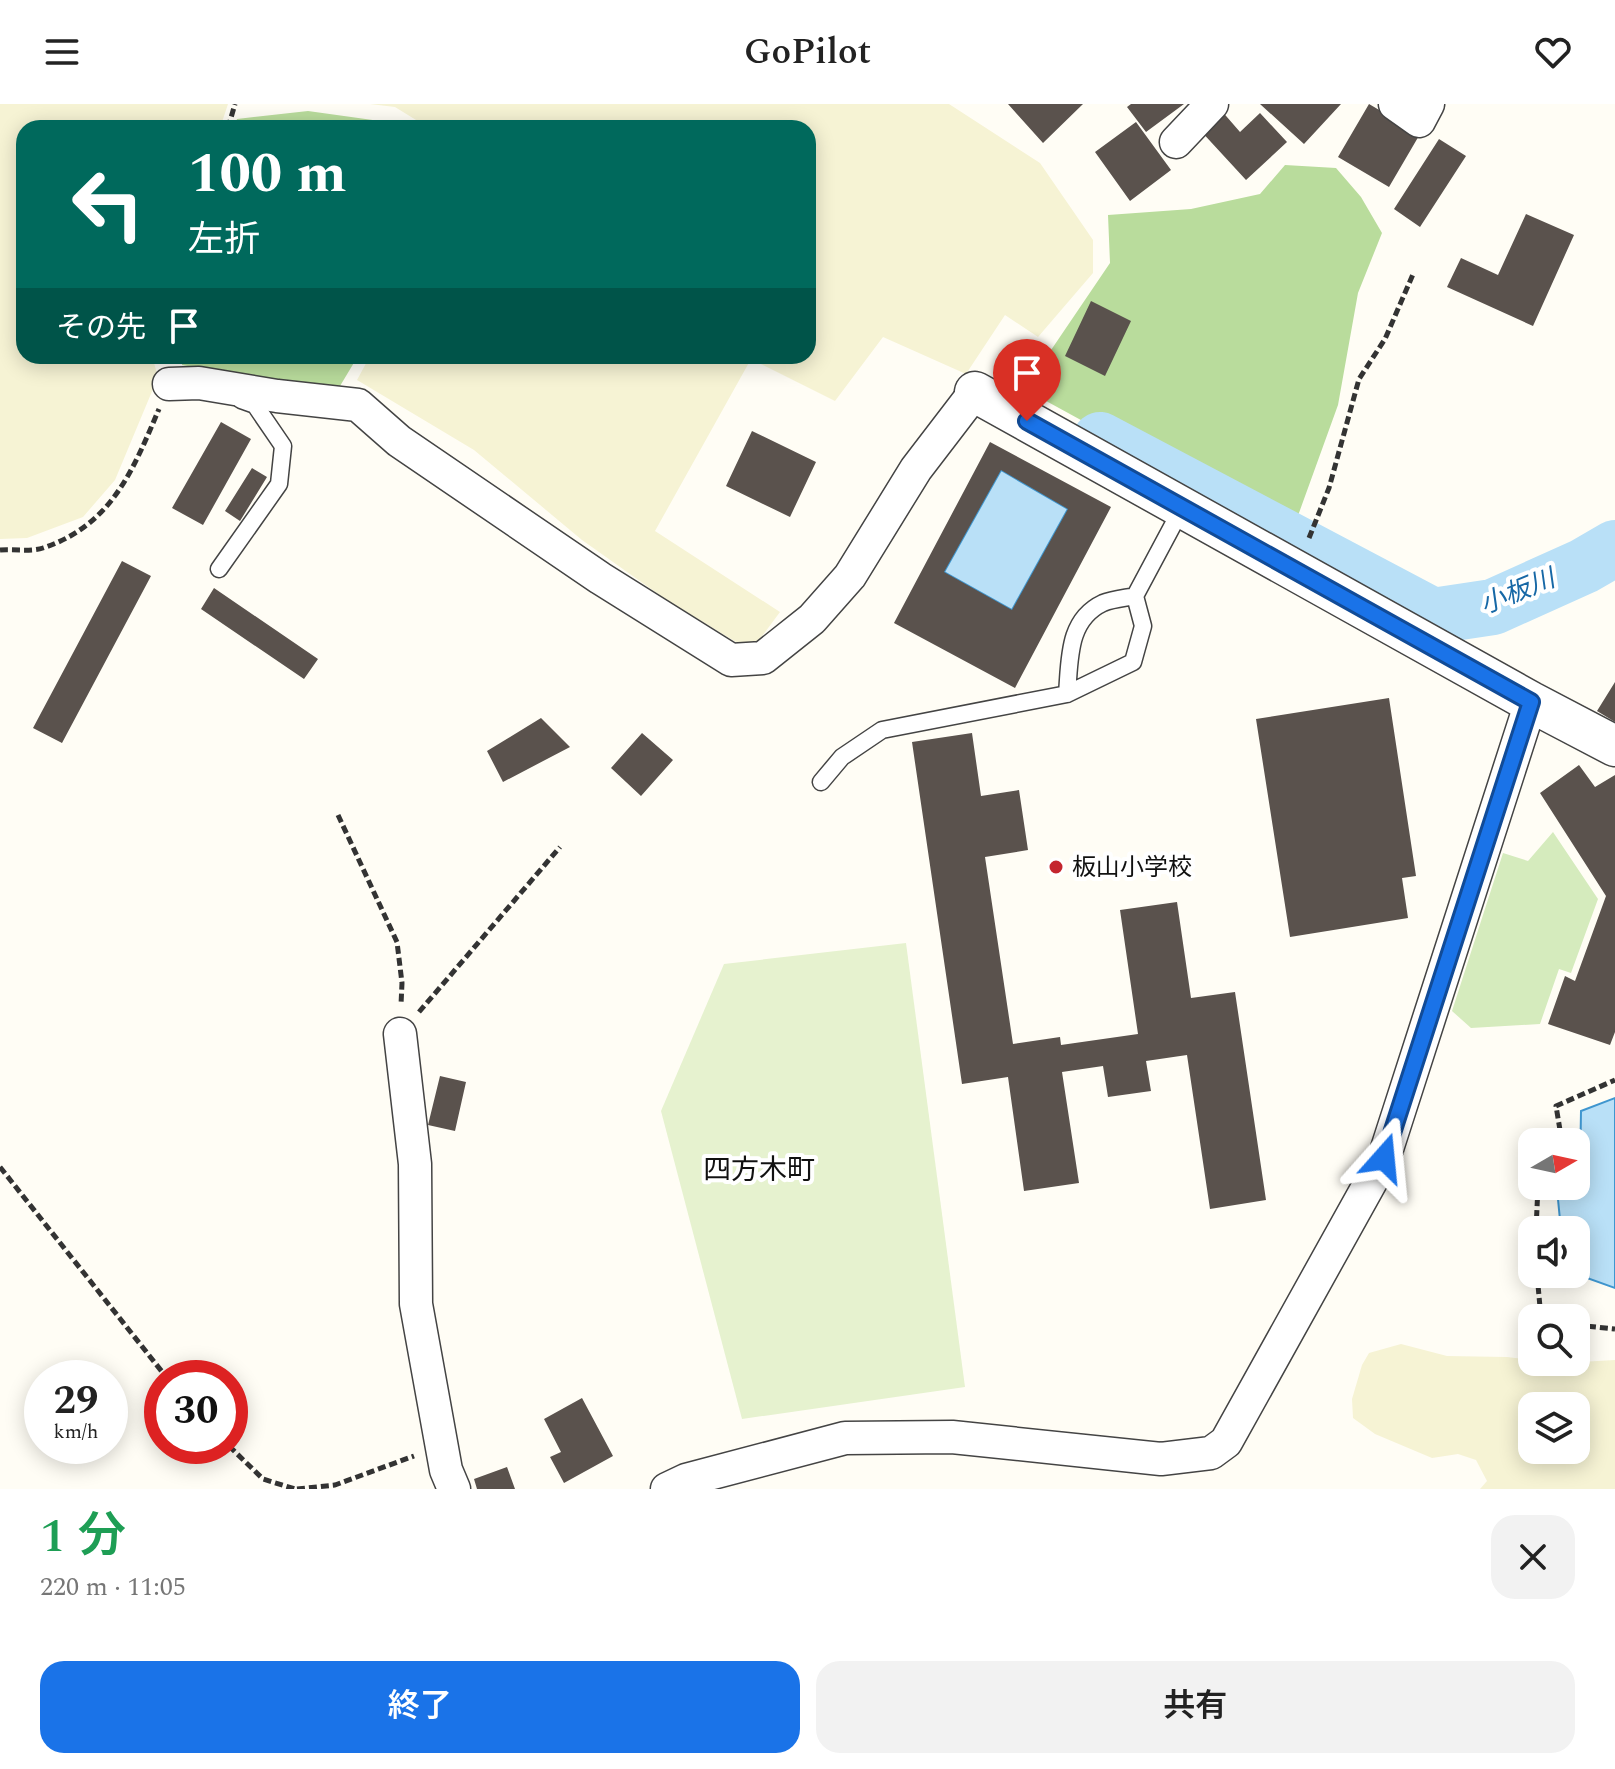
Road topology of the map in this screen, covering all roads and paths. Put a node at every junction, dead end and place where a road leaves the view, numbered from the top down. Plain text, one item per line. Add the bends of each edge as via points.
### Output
1 (1212, 104) edge
2 (1395, 104) edge
3 (1428, 104) edge
4 (1176, 142) dead end
5 (1414, 272) dead end
6 (184, 383) junction
7 (975, 392) joint
8 (1182, 508) junction
9 (1311, 535) dead end
10 (0, 550) edge
11 (219, 569) dead end
12 (1135, 596) junction
13 (1067, 694) junction
14 (1531, 702) junction
15 (1615, 746) edge
16 (821, 782) dead end
17 (338, 815) dead end
18 (560, 847) dead end
19 (400, 1034) junction
20 (1615, 1080) edge
21 (1560, 1128) edge
22 (0, 1167) edge
23 (1590, 1326) edge
24 (1615, 1329) edge
25 (153, 1360) edge
26 (248, 1464) edge
27 (450, 1480) edge
28 (296, 1489) edge
29 (667, 1489) edge

1 - 4 street
2 - 3 street via 1419,121
5 - 9 path via 1385,339 1359,379
6 - 7 street via 358,405 399,441 731,660 763,658 812,619 850,576 916,469
6 - 10 path via 121,490 94,520 41,549
6 - 11 lane via 255,405 283,446 279,484
7 - 8 street
8 - 12 lane
8 - 14 street
12 - 13 lane via 1104,603 1080,620 1071,645
12 - 13 lane via 1143,626 1133,662
13 - 16 lane via 882,730 842,757
14 - 15 street
14 - 29 street via 1384,1158 1226,1442 1211,1453 1161,1459 952,1437 845,1438
17 - 19 path via 397,942
18 - 19 path
19 - 27 street via 415,1164 416,1304
20 - 21 path via 1556,1106
22 - 25 path
23 - 24 path
26 - 28 path via 263,1479
27 - 28 path via 435,1458 411,1455 335,1485

